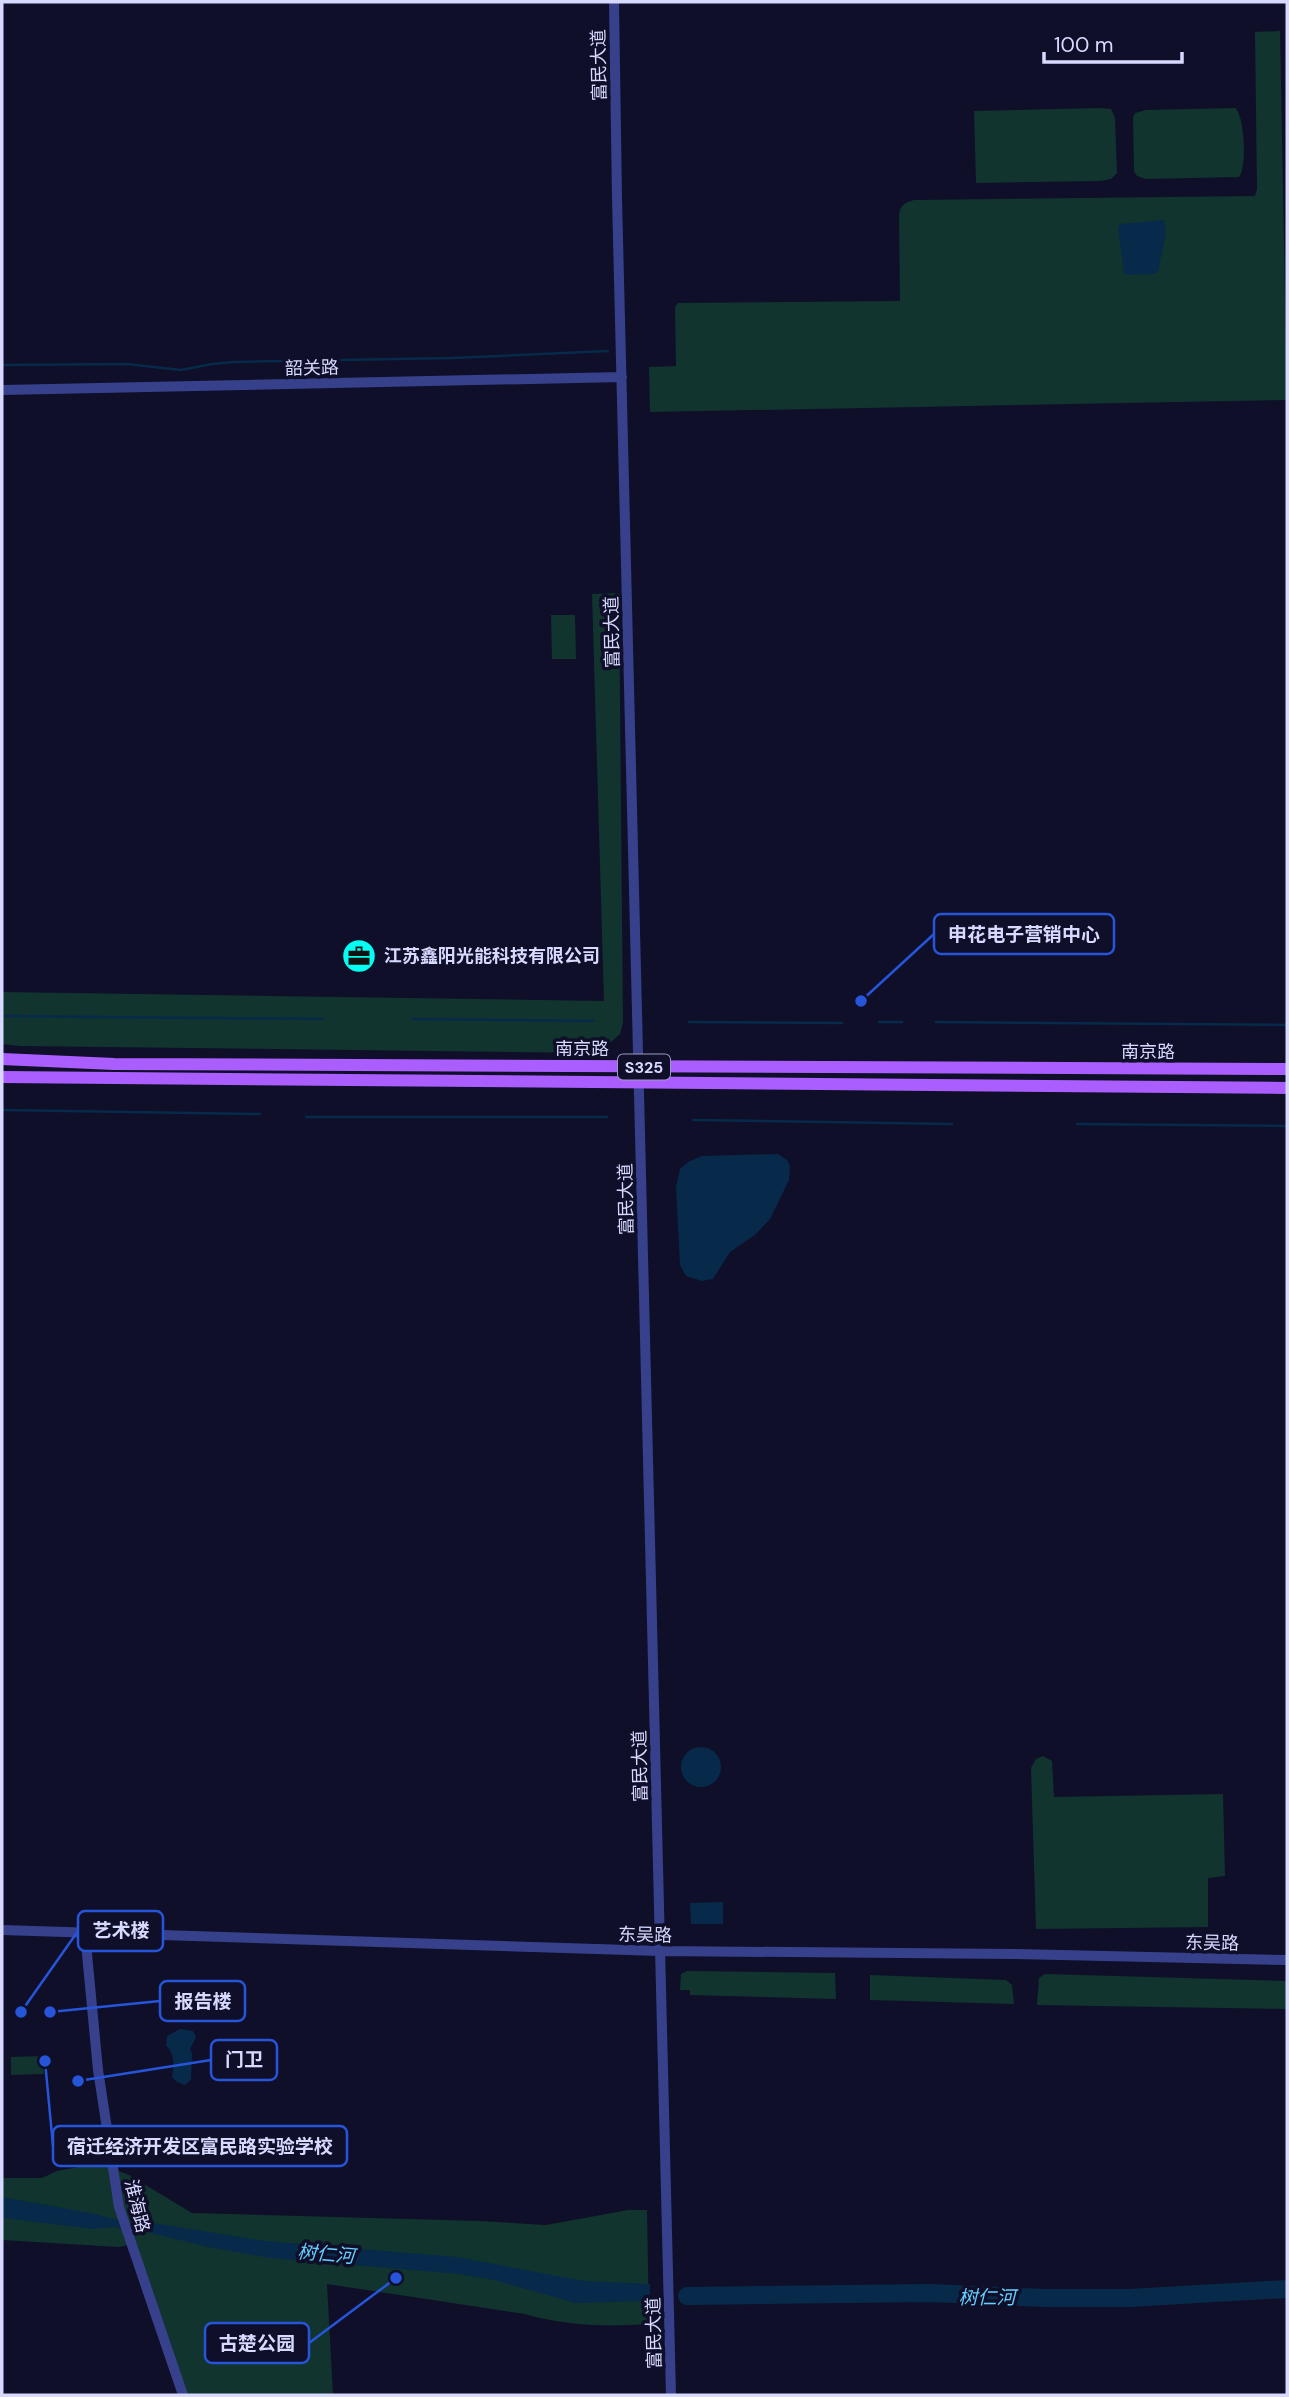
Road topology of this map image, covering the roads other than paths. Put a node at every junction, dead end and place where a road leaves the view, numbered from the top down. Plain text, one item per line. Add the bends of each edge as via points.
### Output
1 (614, 2) edge
2 (622, 377) junction
3 (2, 390) edge
4 (2, 1059) edge
5 (639, 1067) junction
6 (1287, 1069) edge
7 (2, 1077) edge
8 (639, 1082) junction
9 (1287, 1088) edge
10 (2, 1930) edge
11 (85, 1933) junction
12 (660, 1951) junction
13 (1287, 1961) edge
14 (183, 2395) edge
15 (671, 2395) edge

1 - 2 street, 富民大道
2 - 3 street, 韶关路
2 - 5 street, 富民大道
4 - 5 main road, 南京路 / S325 via 114,1064
5 - 6 main road, 南京路 / S325
5 - 8 street, 富民大道
7 - 8 main road, 南京路 / S325
8 - 9 main road, 南京路 / S325
8 - 12 street, 富民大道
10 - 11 street, 东吴路
11 - 12 street, 东吴路
11 - 14 street, 淮海路 via 99,2085 119,2207
12 - 13 street, 东吴路
12 - 15 street, 富民大道

